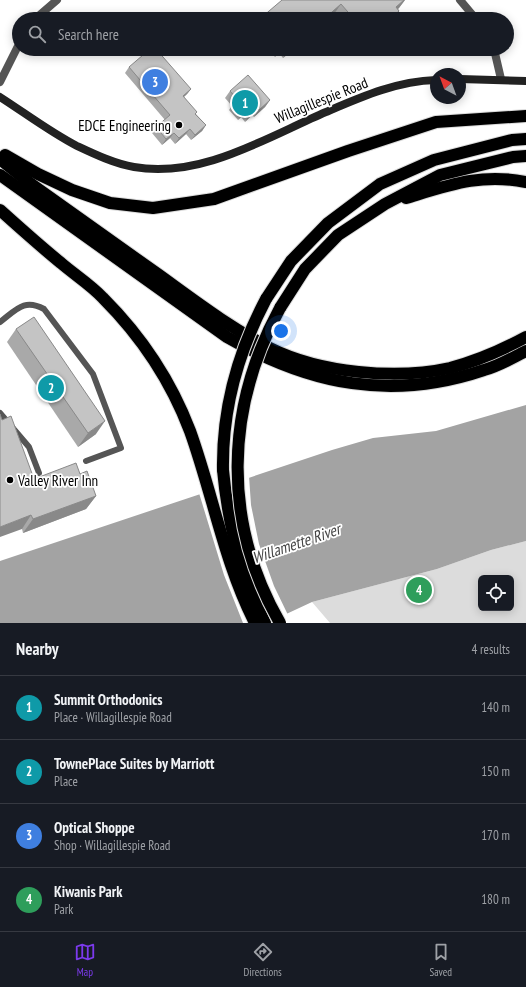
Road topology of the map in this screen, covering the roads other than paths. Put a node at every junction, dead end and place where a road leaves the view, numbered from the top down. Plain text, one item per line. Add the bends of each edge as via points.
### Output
1 (57, 0) edge
2 (460, 0) edge
3 (43, 12) edge
4 (470, 12) edge
5 (13, 56) edge
6 (496, 56) edge
7 (466, 79) edge
8 (501, 79) junction
9 (430, 81) edge
10 (526, 81) edge
11 (0, 82) edge
12 (0, 97) edge
13 (526, 116) edge
14 (526, 139) edge
15 (0, 152) edge
16 (526, 156) edge
17 (0, 159) edge
18 (0, 175) edge
19 (526, 182) edge
20 (385, 204) junction
21 (0, 210) edge
22 (0, 218) edge
23 (35, 242) junction
24 (0, 322) edge
25 (526, 337) edge
26 (526, 351) edge
27 (0, 413) edge
28 (86, 461) dead end
29 (39, 473) dead end
30 (255, 623) edge
31 (265, 623) edge
32 (280, 623) edge

1 - 3 street
2 - 4 street
5 - 11 street
6 - 8 street
7 - 8 street
8 - 10 street
9 - 12 street, Willagillespie Road via 405,83 350,101 232,153 194,165 158,168 134,167 77,146
13 - 15 highway via 436,122 348,150 214,199 153,208 110,203 72,190
14 - 31 highway, bridge via 512,140 434,160 380,184 328,223 291,261 266,299 250,331 236,373 222,452 225,494 234,543 252,597
16 - 20 highway via 440,175
17 - 25 highway via 31,184 227,323 271,348 305,360 343,370 406,373 450,368 491,354
18 - 26 highway via 227,337 252,352 295,370 341,382 398,387 445,382 486,370
19 - 20 highway via 494,177 448,184
20 - 32 highway, bridge via 338,235 305,269 280,308 250,378 239,430 237,470 242,522 259,578
21 - 23 highway
22 - 23 highway
23 - 30 highway via 103,297 138,337 170,387 190,430 234,575
24 - 28 lane via 26,304 35,304 44,309 93,374 121,448
27 - 29 lane via 29,447

